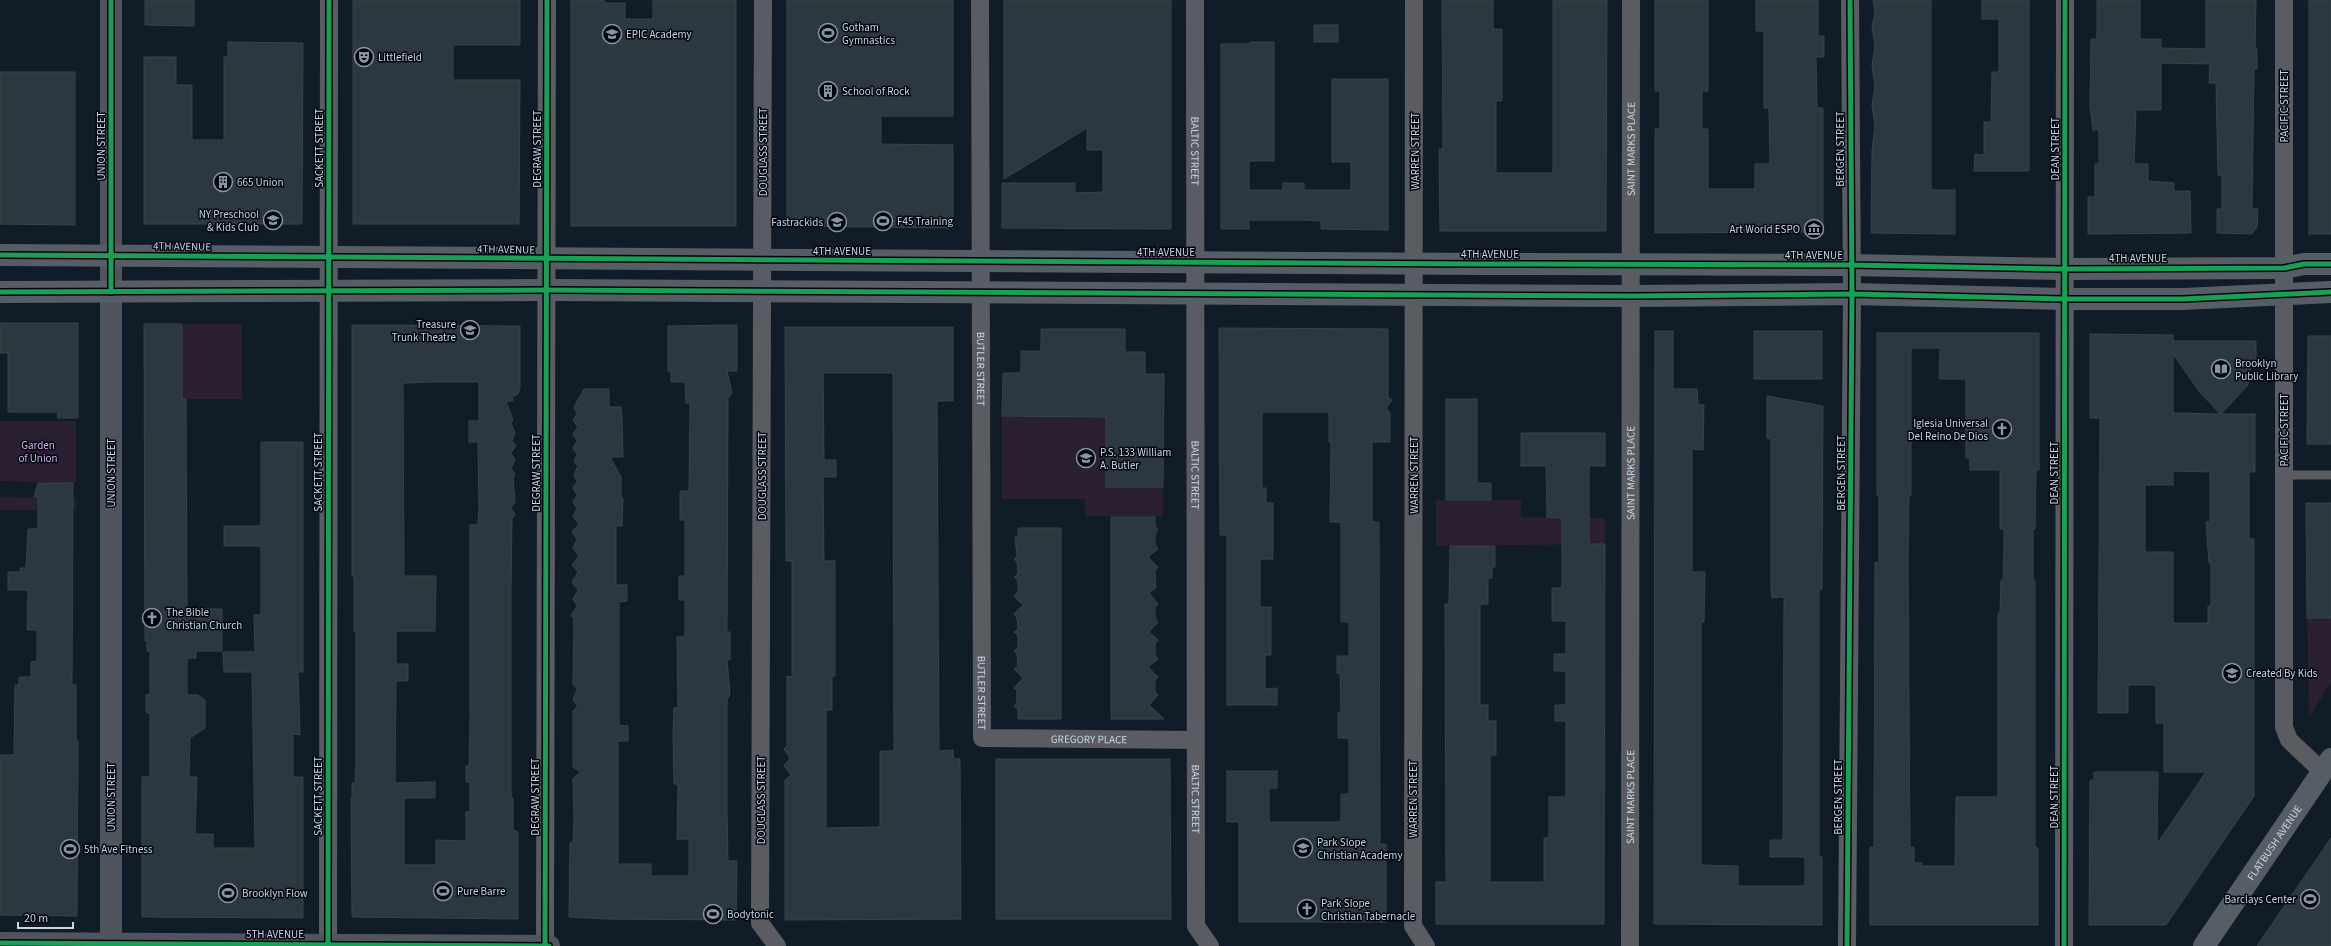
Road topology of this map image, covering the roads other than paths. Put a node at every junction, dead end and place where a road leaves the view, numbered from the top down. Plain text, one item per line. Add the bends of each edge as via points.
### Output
1 (111, 0) edge
2 (329, 0) edge
3 (547, 0) edge
4 (763, 0) edge
5 (980, 0) edge
6 (1195, 0) edge
7 (1414, 0) edge
8 (1631, 0) edge
9 (1850, 0) edge
10 (2065, 0) edge
11 (2284, 0) edge
12 (0, 255) edge
13 (111, 256) junction
14 (329, 257) junction
15 (546, 259) junction
16 (763, 260) junction
17 (980, 261) junction
18 (1195, 262) junction
19 (1415, 264) junction
20 (1850, 264) junction
21 (2331, 264) edge
22 (1632, 265) junction
23 (2284, 268) junction
24 (2065, 269) junction
25 (547, 290) junction
26 (763, 291) junction
27 (0, 292) edge
28 (111, 292) junction
29 (328, 292) junction
30 (980, 292) junction
31 (2331, 292) edge
32 (1195, 293) junction
33 (1852, 294) junction
34 (2285, 294) junction
35 (1415, 295) junction
36 (1632, 296) junction
37 (2064, 299) junction
38 (2284, 475) junction
39 (2331, 475) edge
40 (982, 738) joint
41 (1195, 740) junction
42 (2327, 765) edge
43 (0, 943) edge
44 (111, 945) edge
45 (328, 945) edge
46 (545, 946) edge
47 (549, 946) edge
48 (777, 946) edge
49 (1210, 946) edge
50 (1426, 946) edge
51 (1630, 946) edge
52 (1847, 946) edge
53 (2064, 946) edge
54 (2204, 946) edge

1 - 13 main road, UNION STREET
2 - 14 street, SACKETT STREET
3 - 15 street, DEGRAW STREET
4 - 16 street, DOUGLASS STREET
5 - 17 street, BUTLER STREET
6 - 18 street, BALTIC STREET
7 - 19 street, WARREN STREET
8 - 22 street, SAINT MARKS PLACE
9 - 20 street, BERGEN STREET
10 - 24 street, DEAN STREET
11 - 23 street, PACIFIC STREET
12 - 13 main road, 4TH AVENUE
13 - 14 main road, 4TH AVENUE
13 - 28 main road, UNION STREET
14 - 15 main road, 4TH AVENUE
14 - 29 street, SACKETT STREET
15 - 16 main road, 4TH AVENUE
15 - 25 street, DEGRAW STREET
16 - 17 main road, 4TH AVENUE
16 - 26 street, DOUGLASS STREET
17 - 18 main road, 4TH AVENUE
17 - 30 street, BUTLER STREET
18 - 19 main road, 4TH AVENUE
18 - 32 street, BALTIC STREET
19 - 22 main road, 4TH AVENUE
19 - 35 street, WARREN STREET
20 - 22 main road, 4TH AVENUE
20 - 24 main road, 4TH AVENUE
20 - 33 street, BERGEN STREET
21 - 23 main road, 4TH AVENUE via 2304,264
22 - 36 street, SAINT MARKS PLACE
23 - 24 main road, 4TH AVENUE
23 - 34 street, PACIFIC STREET
24 - 37 street, DEAN STREET
25 - 26 main road
25 - 29 main road
25 - 46 street, DEGRAW STREET
26 - 30 main road
26 - 48 street, DOUGLASS STREET via 760,923
27 - 28 main road
28 - 29 main road
28 - 44 main road, UNION STREET
29 - 45 street, SACKETT STREET
30 - 32 main road
30 - 40 street, BUTLER STREET
31 - 34 main road
32 - 35 main road
32 - 41 street, BALTIC STREET
33 - 36 main road
33 - 37 main road
33 - 52 street, BERGEN STREET
34 - 37 main road via 2183,299
34 - 38 street, PACIFIC STREET
35 - 36 main road
35 - 50 street, WARREN STREET via 1413,926
36 - 51 street, SAINT MARKS PLACE
37 - 53 street, DEAN STREET
38 - 39 lane
38 - 42 street, PACIFIC STREET via 2284,727 2289,740
40 - 41 street, GREGORY PLACE
41 - 49 street, BALTIC STREET via 1196,926
42 - 54 main road, FLATBUSH AVENUE
43 - 44 main road, 5TH AVENUE
44 - 45 main road, 5TH AVENUE
45 - 46 main road, 5TH AVENUE
46 - 47 main road, 5TH AVENUE

